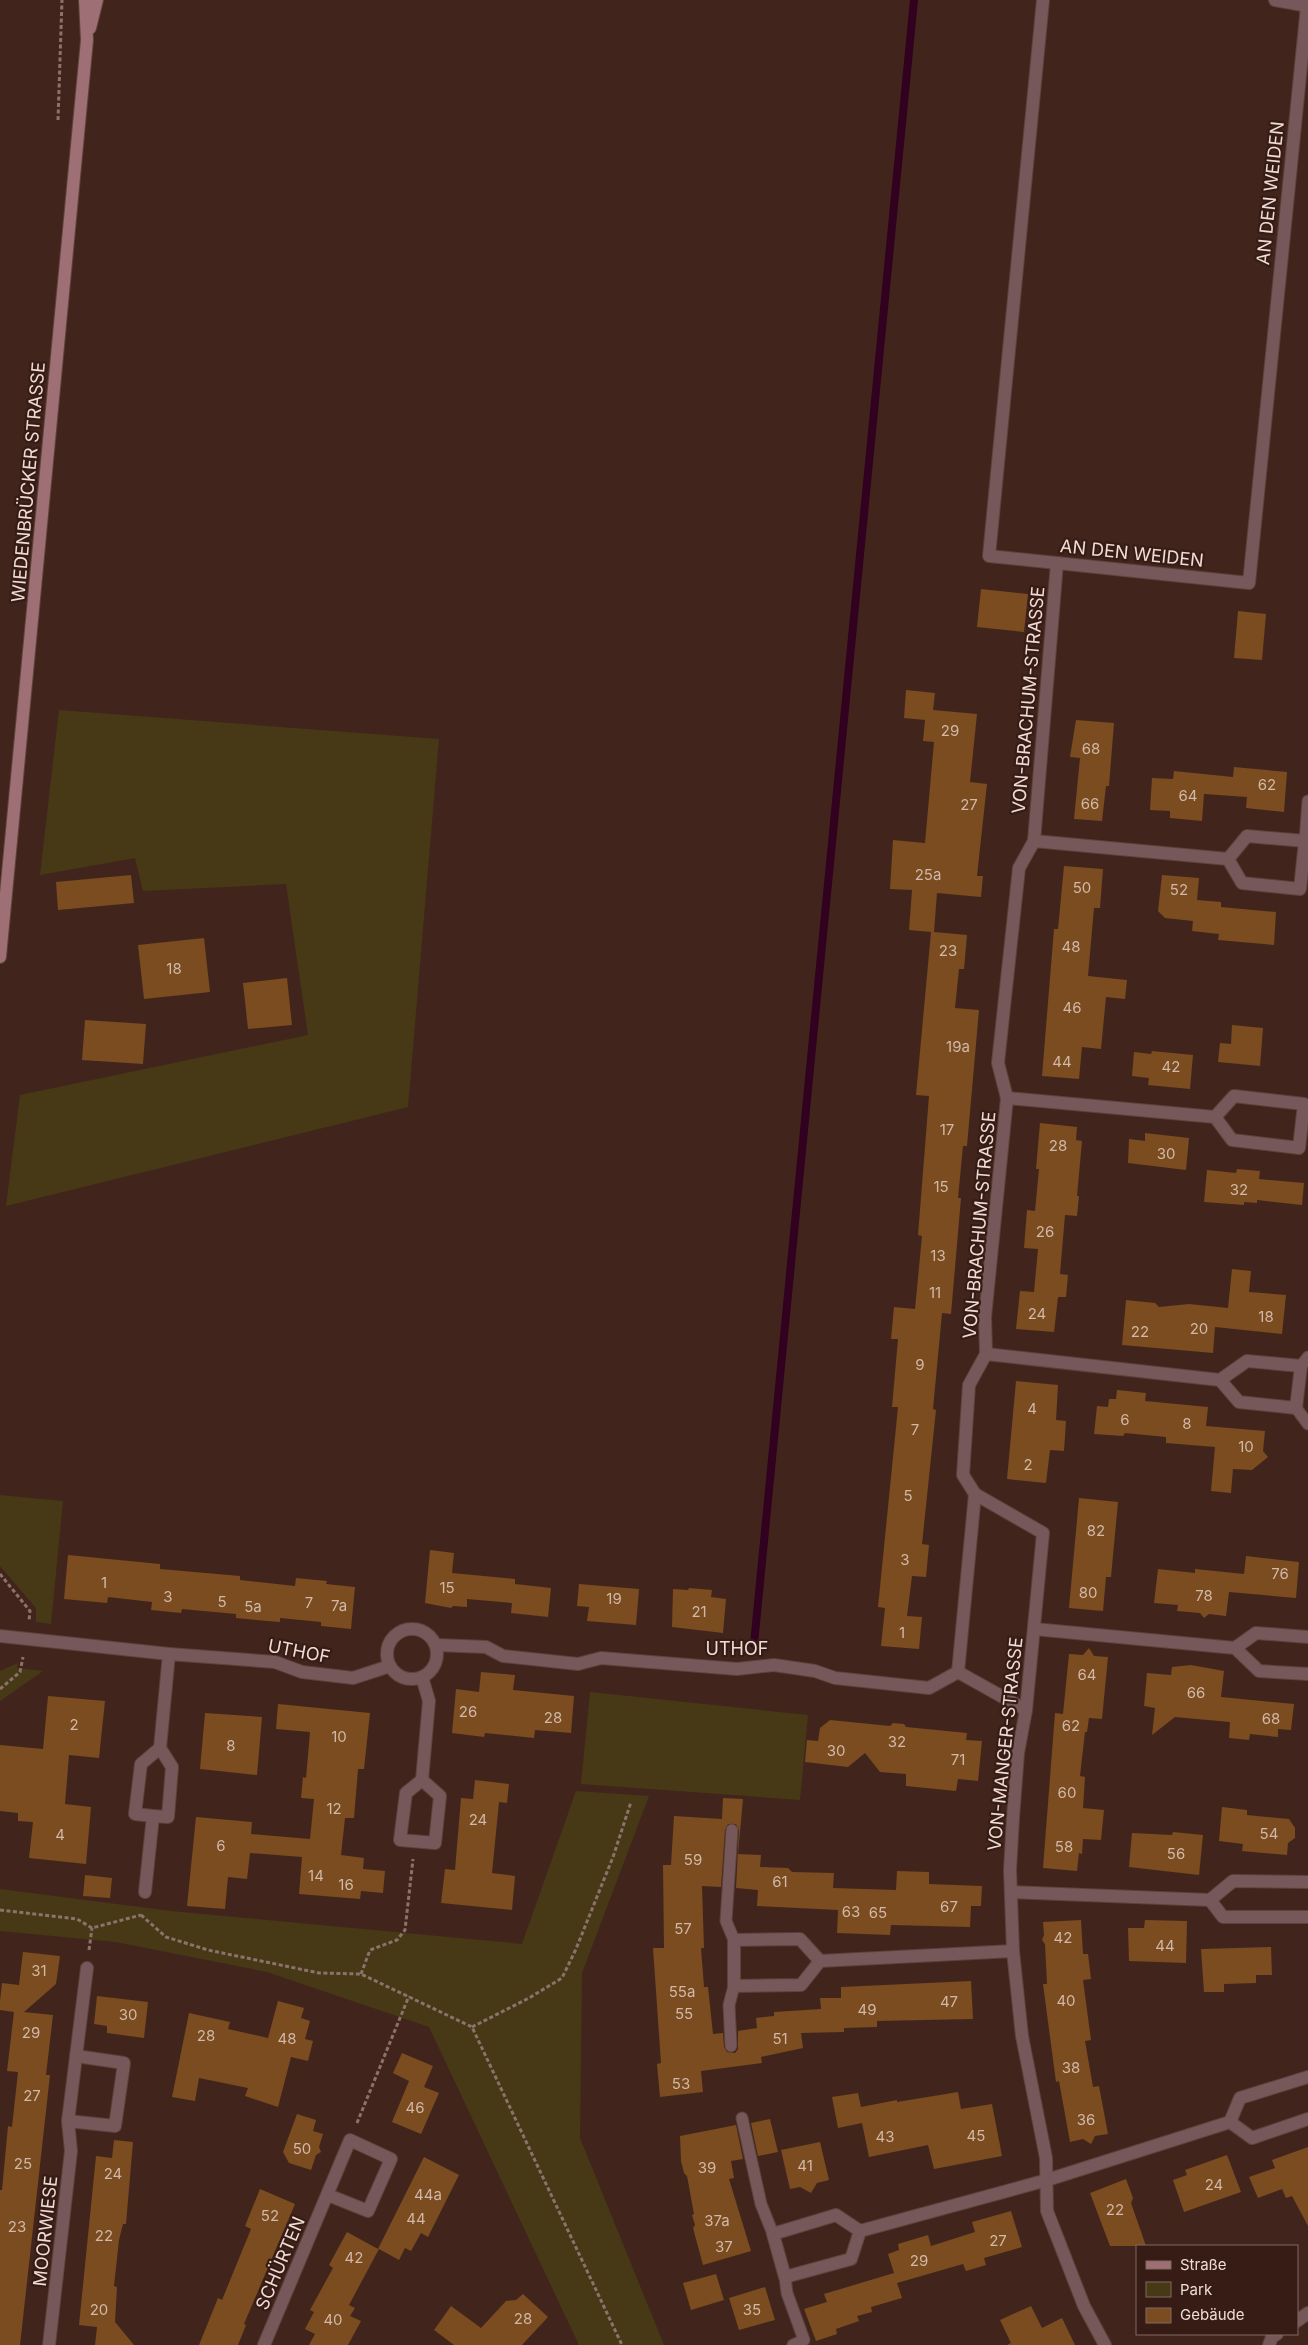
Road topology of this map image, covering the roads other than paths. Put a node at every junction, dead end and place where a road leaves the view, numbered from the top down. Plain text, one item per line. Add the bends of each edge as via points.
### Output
1 (85, 0) edge
2 (97, 0) edge
3 (1043, 0) edge
4 (1275, 0) edge
5 (1307, 6) edge
6 (87, 40) junction
7 (1057, 563) junction
8 (1308, 801) edge
9 (1034, 841) junction
10 (1305, 841) junction
11 (1228, 859) junction
12 (0, 957) edge
13 (1007, 1098) junction
14 (1215, 1117) junction
15 (986, 1354) junction
16 (1305, 1361) edge
17 (1220, 1380) junction
18 (1296, 1408) junction
19 (1308, 1424) edge
20 (975, 1494) junction
21 (1034, 1629) junction
22 (0, 1636) edge
23 (1308, 1637) edge
24 (436, 1645) junction
25 (1235, 1648) junction
26 (169, 1654) junction
27 (390, 1666) junction
28 (958, 1672) junction
29 (1308, 1674) edge
30 (422, 1677) junction
31 (1026, 1710) junction
32 (160, 1748) junction
33 (422, 1780) junction
34 (153, 1816) junction
35 (732, 1830) dead end
36 (1308, 1882) edge
37 (145, 1892) dead end
38 (1011, 1892) junction
39 (1210, 1900) junction
40 (1308, 1917) edge
41 (734, 1940) junction
42 (1013, 1951) junction
43 (820, 1961) junction
44 (87, 1968) dead end
45 (734, 1986) junction
46 (731, 2046) dead end
47 (76, 2056) junction
48 (1308, 2077) edge
49 (742, 2118) dead end
50 (1308, 2119) edge
51 (68, 2121) junction
52 (1230, 2122) junction
53 (1047, 2180) junction
54 (328, 2195) junction
55 (860, 2232) junction
56 (773, 2234) junction
57 (785, 2277) junction
58 (48, 2345) edge
59 (264, 2345) edge
60 (793, 2345) edge
61 (1105, 2345) edge

1 - 6 street
2 - 6 street
3 - 7 street, AN DEN WEIDEN via 989,556
4 - 5 street
5 - 7 street, AN DEN WEIDEN via 1249,583
6 - 12 street, WIEDENBRÜCKER STRASSE
7 - 9 street, VON-BRACHUM-STRASSE
8 - 10 lane
9 - 11 street
9 - 13 street, VON-BRACHUM-STRASSE via 1019,868 999,1053 998,1063
10 - 11 street via 1247,836
10 - 11 street via 1300,889 1242,883
13 - 14 street, VON-BRACHUM-STRASSE
13 - 15 street, VON-BRACHUM-STRASSE via 985,1317
14 - 14 street via 1232,1140 1299,1148 1304,1104 1234,1096
15 - 17 street, VON-BRACHUM-STRASSE
15 - 20 street, VON-BRACHUM-STRASSE via 969,1385 963,1474
16 - 17 street via 1247,1361
16 - 18 street
17 - 18 street via 1239,1402
18 - 19 lane
20 - 21 street, VON-MANGER-STRASSE via 1044,1533
20 - 28 street
21 - 25 street, VON-MANGER-STRASSE
21 - 31 street, VON-MANGER-STRASSE
22 - 26 street, UTHOF
23 - 25 street via 1256,1633
24 - 27 street via 429,1635 419,1630 407,1629 396,1634 386,1655
24 - 28 street, UTHOF via 486,1647 503,1656 578,1664 601,1658 737,1669 774,1665 815,1671 835,1678 929,1688
24 - 30 street via 437,1658 432,1669
25 - 29 street via 1259,1671
26 - 27 street, UTHOF via 275,1662 302,1672 353,1678
26 - 32 street
27 - 30 street via 398,1676
28 - 31 street
30 - 33 street via 429,1701
31 - 38 street, VON-MANGER-STRASSE via 1017,1762
32 - 34 street via 172,1767 168,1817
32 - 34 street via 141,1764 135,1814
33 - 33 street via 440,1796 435,1844 400,1840 406,1793
34 - 37 street
35 - 41 lane via 726,1921
36 - 39 street via 1233,1881
38 - 39 street
38 - 42 street, VON-MANGER-STRASSE
39 - 40 street via 1223,1917
41 - 43 street via 800,1939
41 - 45 street
42 - 43 street
42 - 53 street, VON-MANGER-STRASSE via 1022,2036 1046,2158
43 - 45 street via 801,1985
44 - 47 street, MOORWIESE
45 - 46 lane via 729,2006
47 - 51 street, MOORWIESE
47 - 51 street via 124,2062 115,2126
48 - 52 street via 1240,2098
49 - 56 lane via 761,2204
50 - 52 street via 1252,2138
51 - 58 street, MOORWIESE via 71,2151
52 - 53 street
53 - 55 street
53 - 61 street, VON-MANGER-STRASSE via 1047,2211 1084,2306
54 - 54 street, SCHÜRTEN via 350,2140 391,2159 368,2211
54 - 59 street, SCHÜRTEN
55 - 56 street via 836,2215
55 - 57 street via 851,2259
56 - 57 street
57 - 60 lane via 787,2294 804,2340

